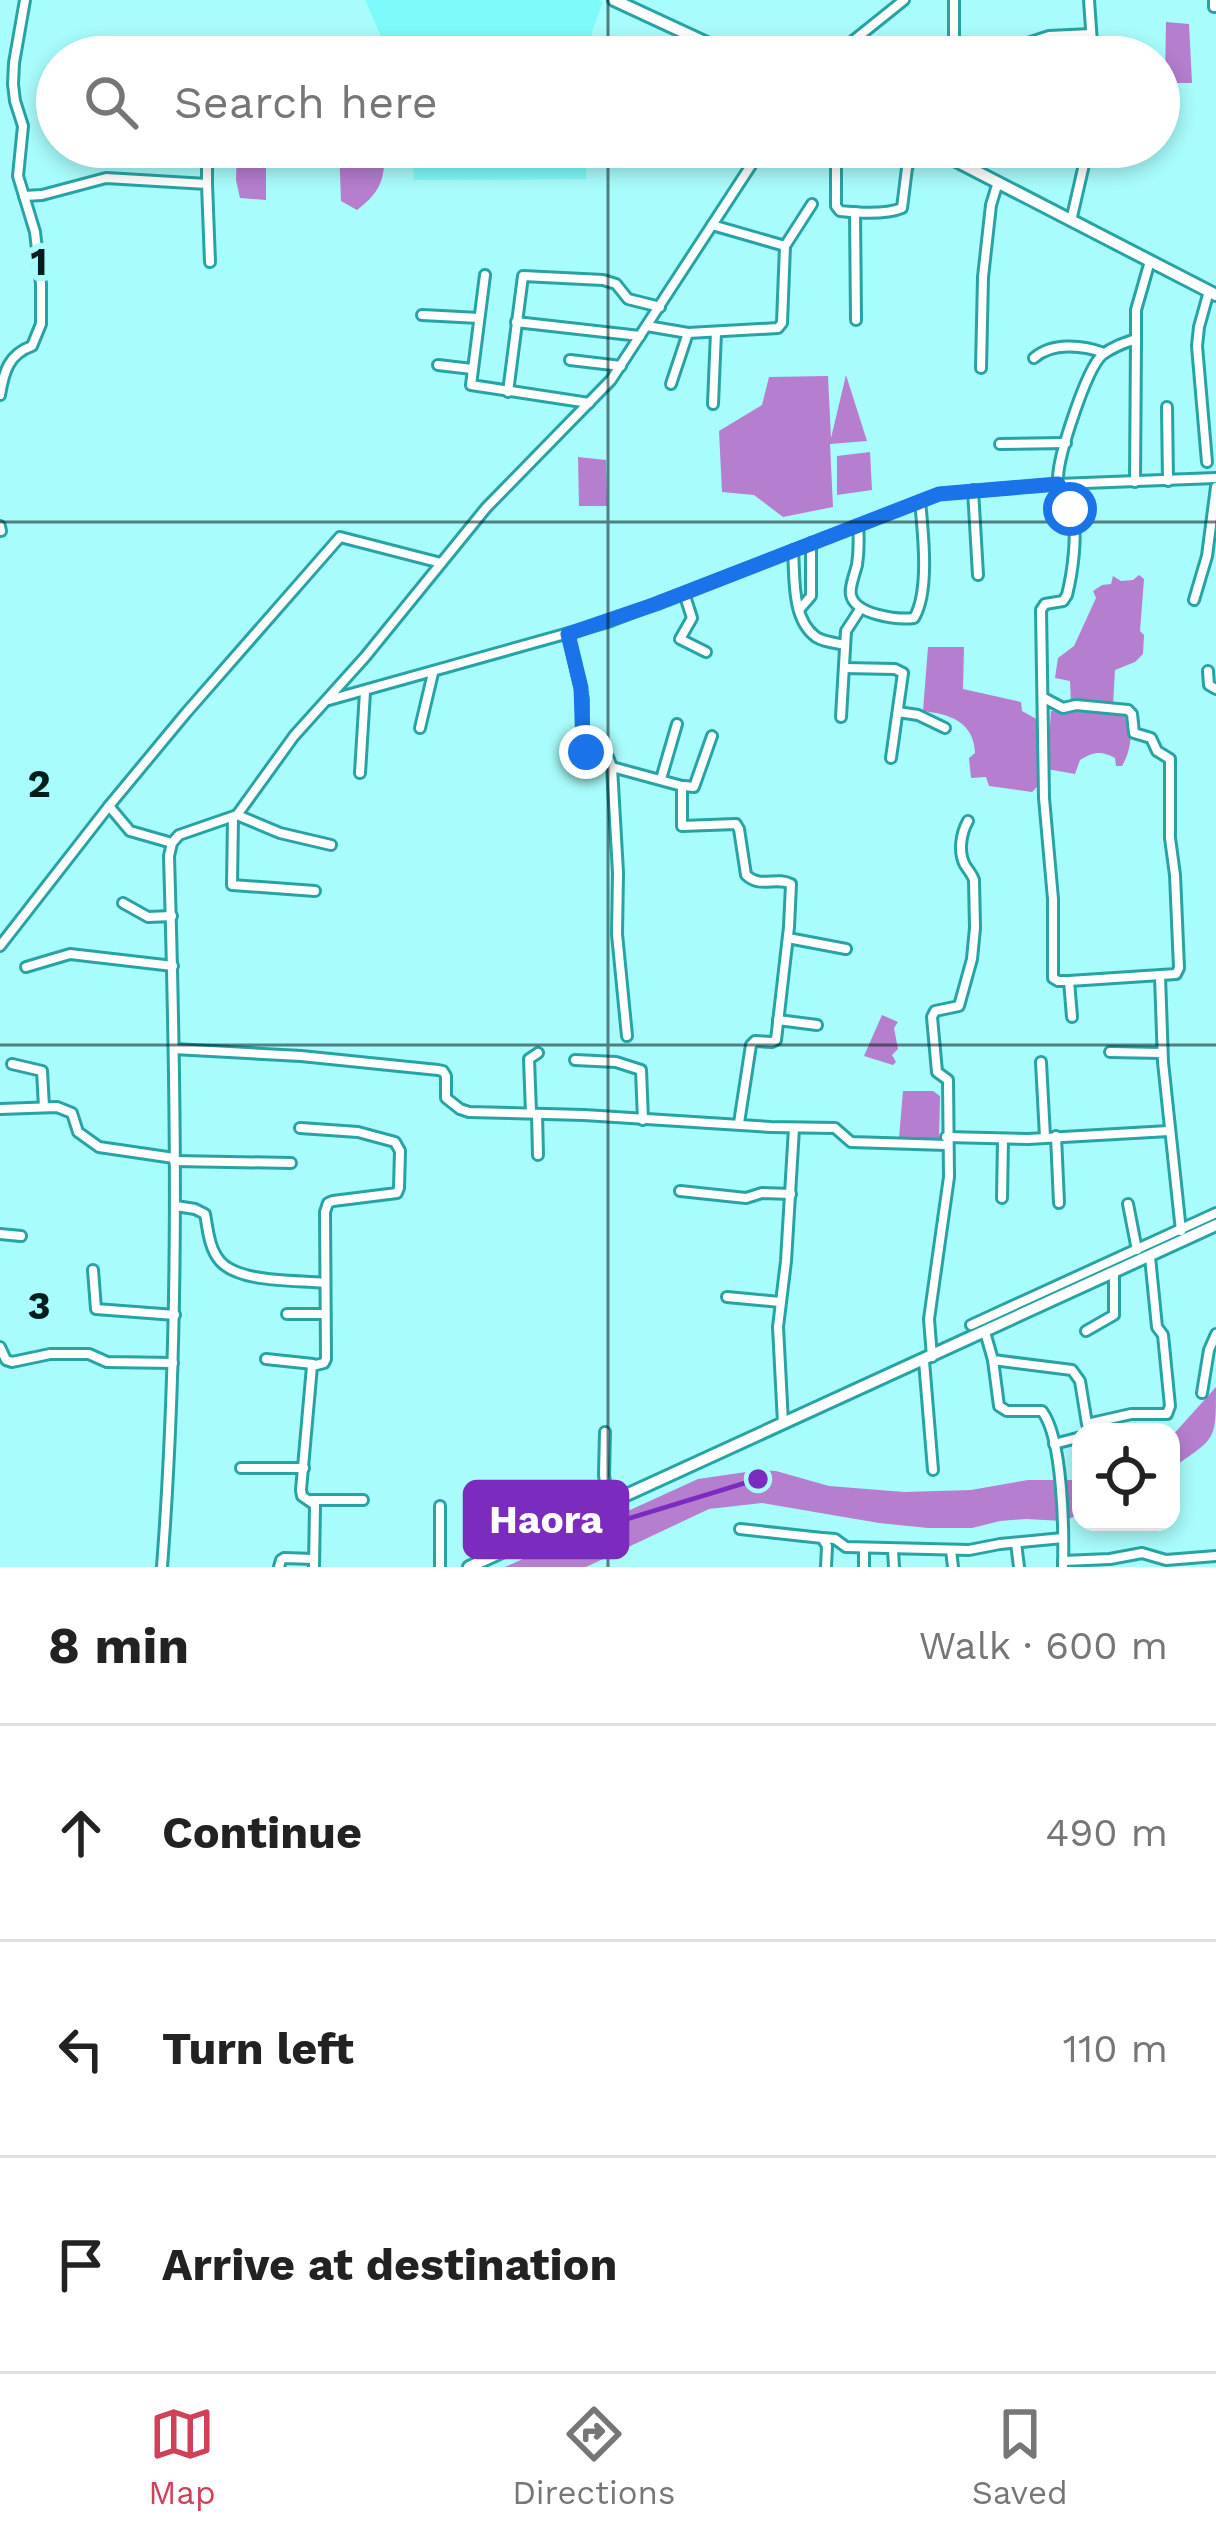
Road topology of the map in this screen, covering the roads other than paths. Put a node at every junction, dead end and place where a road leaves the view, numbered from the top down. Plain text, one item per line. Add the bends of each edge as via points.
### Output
1 (25, 0) edge
2 (614, 0) edge
3 (904, 0) edge
4 (954, 0) edge
5 (1089, 0) edge
6 (894, 4) edge
7 (1091, 34) joint
8 (692, 36) edge
9 (857, 36) edge
10 (956, 36) edge
11 (1049, 36) edge
12 (207, 168) edge
13 (749, 168) edge
14 (836, 168) edge
15 (907, 168) edge
16 (979, 168) edge
17 (1083, 168) edge
18 (998, 182) junction
19 (207, 184) junction
20 (24, 196) junction
21 (812, 204) dead end
22 (855, 212) junction
23 (1071, 222) junction
24 (712, 225) junction
25 (785, 246) junction
26 (1150, 261) junction
27 (210, 262) dead end
28 (485, 275) dead end
29 (1212, 293) edge
30 (660, 307) junction
31 (422, 315) dead end
32 (479, 318) junction
33 (856, 320) dead end
34 (516, 322) junction
35 (647, 326) junction
36 (716, 332) junction
37 (688, 333) junction
38 (640, 336) junction
39 (1136, 339) junction
40 (1104, 353) junction
41 (1034, 358) dead end
42 (571, 360) dead end
43 (438, 365) dead end
44 (621, 366) junction
45 (981, 368) dead end
46 (472, 369) junction
47 (671, 384) dead end
48 (508, 392) junction
49 (0, 395) edge
50 (589, 404) junction
51 (713, 404) dead end
52 (1167, 406) dead end
53 (1066, 443) junction
54 (1000, 444) dead end
55 (1207, 462) dead end
56 (1168, 481) junction
57 (1135, 482) junction
58 (1216, 483) edge
59 (1058, 484) junction
60 (973, 490) junction
61 (920, 501) junction
62 (858, 525) junction
63 (811, 543) junction
64 (793, 550) junction
65 (441, 563) junction
66 (978, 575) dead end
67 (683, 593) junction
68 (1194, 600) dead end
69 (861, 608) junction
70 (799, 610) junction
71 (568, 634) junction
72 (845, 645) junction
73 (706, 652) dead end
74 (844, 668) junction
75 (1208, 671) dead end
76 (433, 673) junction
77 (1216, 689) edge
78 (365, 692) junction
79 (331, 696) junction
80 (1043, 698) junction
81 (898, 712) junction
82 (842, 717) dead end
83 (677, 724) dead end
84 (420, 728) dead end
85 (945, 728) dead end
86 (712, 736) dead end
87 (891, 758) dead end
88 (612, 767) junction
89 (359, 773) dead end
90 (661, 779) junction
91 (682, 786) junction
92 (109, 806) junction
93 (235, 816) junction
94 (968, 821) dead end
95 (172, 843) junction
96 (331, 845) dead end
97 (315, 891) dead end
98 (123, 903) dead end
99 (172, 916) junction
100 (788, 938) junction
101 (0, 946) edge
102 (846, 949) dead end
103 (173, 966) junction
104 (26, 967) dead end
105 (1160, 976) junction
106 (1069, 981) junction
107 (1072, 1017) dead end
108 (778, 1020) junction
109 (817, 1024) dead end
110 (627, 1036) dead end
111 (174, 1049) junction
112 (1111, 1052) dead end
113 (1162, 1052) junction
114 (538, 1053) dead end
115 (575, 1060) dead end
116 (1041, 1062) dead end
117 (12, 1064) dead end
118 (44, 1107) junction
119 (0, 1109) edge
120 (534, 1113) junction
121 (643, 1120) junction
122 (739, 1123) junction
123 (300, 1128) dead end
124 (794, 1128) junction
125 (1169, 1131) junction
126 (1056, 1136) junction
127 (1045, 1137) junction
128 (1003, 1139) junction
129 (946, 1141) junction
130 (538, 1155) dead end
131 (174, 1160) junction
132 (291, 1163) dead end
133 (680, 1191) dead end
134 (791, 1194) junction
135 (1003, 1198) dead end
136 (1059, 1203) dead end
137 (1128, 1204) dead end
138 (176, 1206) junction
139 (1216, 1213) edge
140 (1216, 1225) edge
141 (0, 1234) edge
142 (1181, 1235) junction
143 (21, 1236) dead end
144 (1137, 1250) junction
145 (1150, 1257) junction
146 (93, 1270) dead end
147 (1114, 1273) junction
148 (325, 1283) junction
149 (727, 1297) dead end
150 (780, 1302) junction
151 (287, 1314) dead end
152 (325, 1314) junction
153 (175, 1316) junction
154 (971, 1325) dead end
155 (1086, 1331) dead end
156 (985, 1332) junction
157 (1216, 1334) edge
158 (0, 1347) edge
159 (266, 1359) dead end
160 (928, 1359) junction
161 (993, 1360) junction
162 (173, 1363) junction
163 (313, 1364) junction
164 (1202, 1393) dead end
165 (783, 1423) junction
166 (1083, 1423) edge
167 (1104, 1423) edge
168 (605, 1432) dead end
169 (1072, 1436) edge
170 (1054, 1444) junction
171 (241, 1468) dead end
172 (304, 1468) junction
173 (933, 1470) dead end
174 (311, 1500) junction
175 (363, 1500) dead end
176 (608, 1504) junction
177 (440, 1506) dead end
178 (740, 1529) dead end
179 (822, 1538) junction
180 (1063, 1538) junction
181 (1016, 1543) junction
182 (864, 1548) junction
183 (893, 1550) junction
184 (951, 1550) junction
185 (1216, 1556) edge
186 (1192, 1562) edge
187 (314, 1563) edge
188 (1063, 1564) edge
189 (162, 1567) edge
190 (279, 1567) edge
191 (440, 1567) edge
192 (470, 1567) edge
193 (826, 1567) edge
194 (864, 1567) edge
195 (894, 1567) edge
196 (953, 1567) edge
197 (1019, 1567) edge

1 - 20 street via 13,84
2 - 8 main road
3 - 6 street
4 - 10 street
5 - 7 street
6 - 9 street
7 - 11 street
12 - 19 street
13 - 24 street
14 - 22 street via 835,203
15 - 22 street via 902,208
16 - 18 main road
17 - 23 street
18 - 23 main road
18 - 45 street via 983,278
19 - 20 street via 106,178
19 - 27 street
20 - 49 street via 35,232 41,324 32,346 11,361
21 - 25 street
22 - 33 street
23 - 26 main road
24 - 25 street
24 - 30 street
25 - 36 street via 781,326
26 - 29 main road
26 - 39 street
28 - 32 street
29 - 55 street via 1197,337
30 - 34 street via 628,299 603,280 527,275
30 - 35 street
31 - 32 street
32 - 46 street
34 - 38 street
34 - 48 street
35 - 37 street
35 - 38 street
36 - 37 street
36 - 51 street
37 - 47 street
38 - 44 street
39 - 40 street
39 - 57 street
40 - 41 street via 1056,347
40 - 53 street
42 - 44 street
43 - 46 street
44 - 50 street
46 - 48 street via 472,386
48 - 50 street
50 - 65 street
52 - 56 street
53 - 54 street
53 - 59 street
56 - 57 street
56 - 58 street
57 - 59 street
58 - 68 street
59 - 60 street
59 - 80 street via 1072,514 1073,550 1067,596 1041,610
60 - 61 street
60 - 66 street
61 - 62 street
61 - 69 street via 917,615 897,619
62 - 63 street
62 - 69 street via 850,594
63 - 64 street
63 - 70 street via 811,596
64 - 67 street
64 - 70 street
65 - 79 street
65 - 92 street via 341,536
67 - 71 street
67 - 73 street via 692,619 680,639
69 - 72 street
70 - 72 street via 814,636
71 - 76 street
71 - 88 street via 584,748 608,757
72 - 74 street
74 - 81 street via 902,671
74 - 82 street
75 - 77 street
76 - 78 street
76 - 84 street
78 - 79 street
78 - 89 street
79 - 93 street
80 - 105 street via 1063,707 1128,710 1134,733 1170,759 1179,968
80 - 106 street via 1052,974
81 - 85 street
81 - 87 street
83 - 90 street
86 - 91 street via 694,787
88 - 90 street
88 - 110 street
90 - 91 street
91 - 100 street via 682,826 736,824 746,875 759,884 790,883
92 - 95 street via 130,830
92 - 101 street
93 - 95 street
93 - 96 street
93 - 97 street via 232,885
94 - 129 street via 961,838 974,880 972,958 959,1006 932,1017 937,1072 948,1080
95 - 99 street
98 - 99 street via 153,918
99 - 103 street
100 - 102 street
100 - 108 street
103 - 104 street via 70,954
103 - 111 street
105 - 106 street
105 - 113 street
106 - 107 street
108 - 109 street
108 - 122 street via 776,1041 751,1045
111 - 120 street via 438,1070 446,1076 446,1099 460,1109
111 - 131 street
112 - 113 street
113 - 125 street
114 - 120 street via 528,1061
115 - 121 street via 641,1070
116 - 127 street
117 - 118 street via 42,1071
118 - 119 street
118 - 131 street via 70,1111 78,1132 99,1147
120 - 121 street
120 - 130 street
121 - 122 street
122 - 124 street
123 - 148 street via 374,1135 400,1151 397,1193 327,1205
124 - 129 street via 835,1128 861,1143
124 - 134 street
125 - 126 street
125 - 142 street
126 - 127 street
126 - 136 street
127 - 128 street
128 - 129 street
128 - 135 street
129 - 160 street
131 - 132 street
131 - 138 street
133 - 134 street
134 - 150 street
137 - 144 street
138 - 148 street via 204,1212 216,1256 235,1273
138 - 153 street
139 - 142 street
140 - 142 main road
141 - 143 street
142 - 144 street
142 - 145 main road
144 - 154 street
145 - 147 main road
145 - 167 street via 1169,1412
146 - 153 street via 97,1309
147 - 155 street via 1114,1315
147 - 156 main road
148 - 152 street
149 - 150 street
150 - 165 street
151 - 152 street
152 - 163 street via 326,1361
153 - 162 street
156 - 160 main road
156 - 161 street
157 - 164 street
158 - 162 street via 12,1362 89,1354 112,1363
159 - 163 street
160 - 165 main road
160 - 173 street
161 - 166 street via 1072,1370
161 - 170 street via 999,1406 1042,1411
162 - 189 street
163 - 172 street
165 - 176 main road
168 - 176 street
169 - 170 street
170 - 180 street
171 - 172 street
172 - 174 street via 301,1494
174 - 175 street
174 - 187 street
176 - 192 main road
177 - 191 street
178 - 179 street
179 - 182 street
179 - 193 street
180 - 181 street
180 - 188 street
181 - 184 street
181 - 197 street
182 - 183 street
182 - 194 street
183 - 184 street
183 - 195 street
184 - 196 street
185 - 186 street
186 - 188 street via 1136,1553
187 - 190 street via 284,1558

